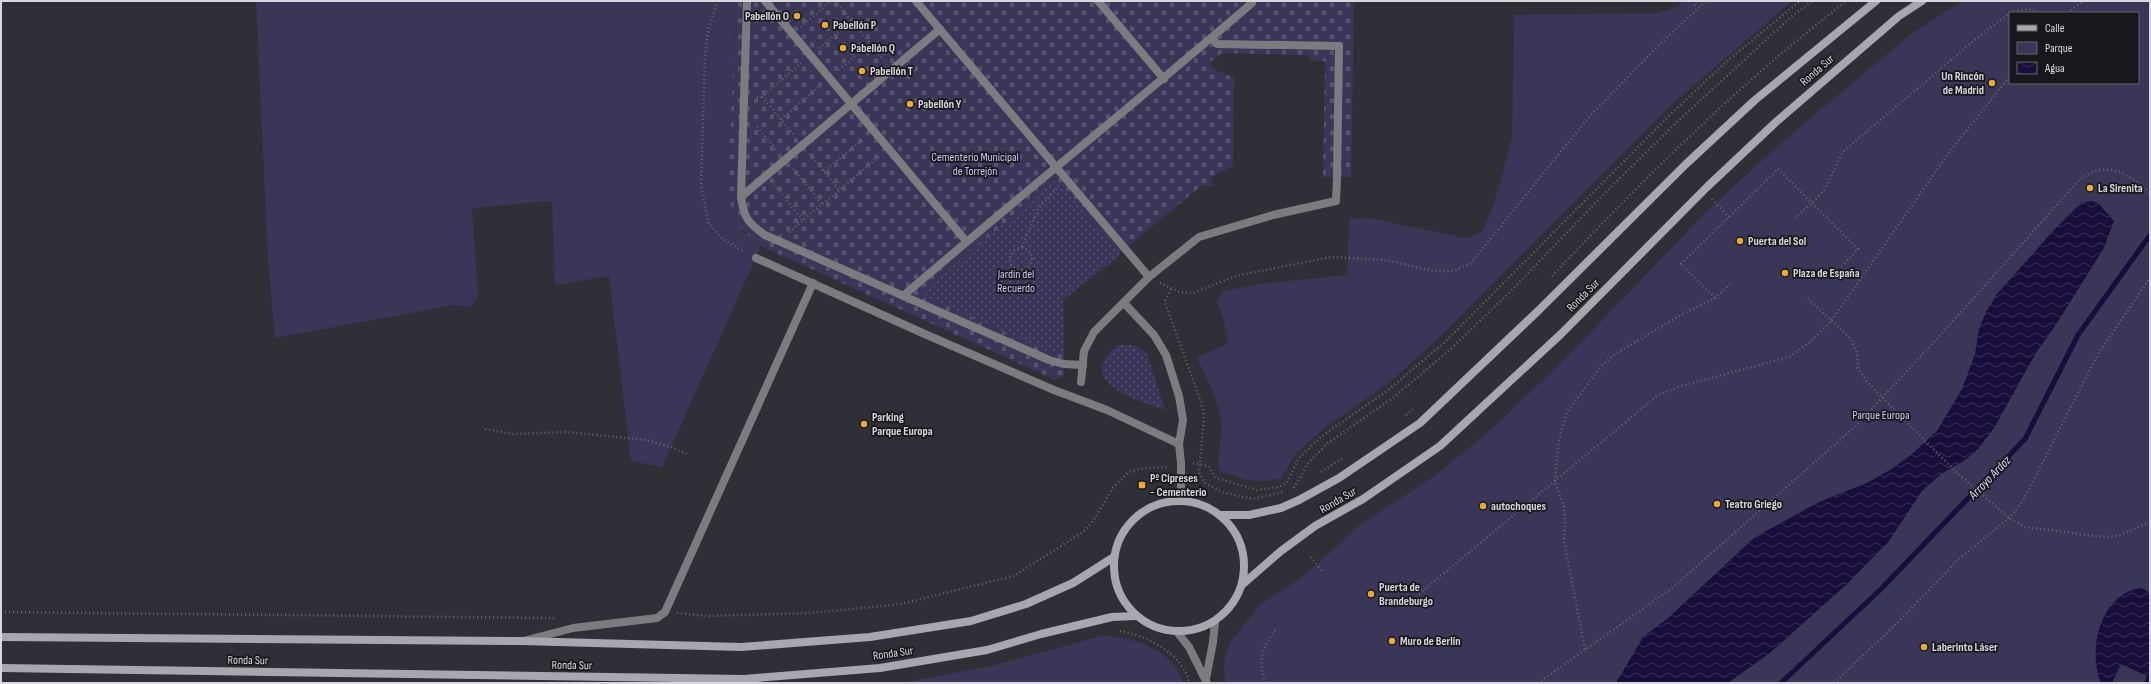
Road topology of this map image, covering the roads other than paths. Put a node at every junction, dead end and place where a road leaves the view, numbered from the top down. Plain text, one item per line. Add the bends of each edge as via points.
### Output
1 (747, 1) edge
2 (765, 1) edge
3 (916, 1) edge
4 (1098, 1) edge
5 (1876, 1) edge
6 (1922, 1) edge
7 (1252, 3) dead end
8 (940, 29) junction
9 (1212, 38) junction
10 (1164, 79) junction
11 (851, 104) junction
12 (1056, 167) junction
13 (741, 197) junction
14 (966, 241) junction
15 (756, 258) road end
16 (1149, 277) junction
17 (813, 283) junction
18 (903, 296) junction
19 (1124, 303) junction
20 (1083, 365) junction
21 (1081, 382) dead end
22 (1179, 444) junction
23 (1181, 500) junction
24 (1220, 515) junction
25 (1114, 557) junction
26 (1243, 584) junction
27 (1136, 616) junction
28 (1215, 622) junction
29 (1177, 632) junction
30 (1, 637) edge
31 (521, 641) junction
32 (1, 668) edge
33 (1206, 681) edge

1 - 13 street
2 - 11 street
3 - 8 street
4 - 10 street
5 - 24 main road, Ronda Sur via 1754,100 1420,423 1339,478 1293,503 1249,515
6 - 26 main road, Ronda Sur via 1899,16 1776,122 1708,186 1561,334 1440,446 1363,499 1315,526 1281,550
7 - 9 street
8 - 11 street
8 - 12 street
9 - 10 street
9 - 16 street via 1217,44 1339,46 1336,201 1273,214 1199,237
10 - 12 street
11 - 13 street
11 - 14 street
12 - 14 street
12 - 16 street
13 - 18 street via 744,213 751,225 765,235
14 - 18 street
15 - 17 street
16 - 19 street
17 - 22 street via 1041,384 1107,410
17 - 31 street via 665,612 657,618 573,628
18 - 20 street via 1049,360
19 - 20 street via 1094,332 1084,351
19 - 22 street via 1154,335 1166,355 1179,396 1183,420
20 - 21 street
22 - 23 street
23 - 24 main road, Ronda Sur via 1202,504
23 - 25 main road, Ronda Sur via 1162,503 1145,510 1135,518 1120,539
24 - 26 main road, Ronda Sur via 1237,534 1245,558
25 - 27 main road, Ronda Sur via 1115,579 1122,599
25 - 31 main road, Ronda Sur via 1073,583 1026,604 971,621 870,637 740,647
26 - 28 main road, Ronda Sur via 1233,606
27 - 29 main road, Ronda Sur via 1155,628
27 - 32 main road, Ronda Sur via 1105,619 987,650 880,668 744,680
28 - 29 main road, Ronda Sur via 1197,630
28 - 33 street
29 - 33 street via 1189,647
30 - 31 main road, Ronda Sur

